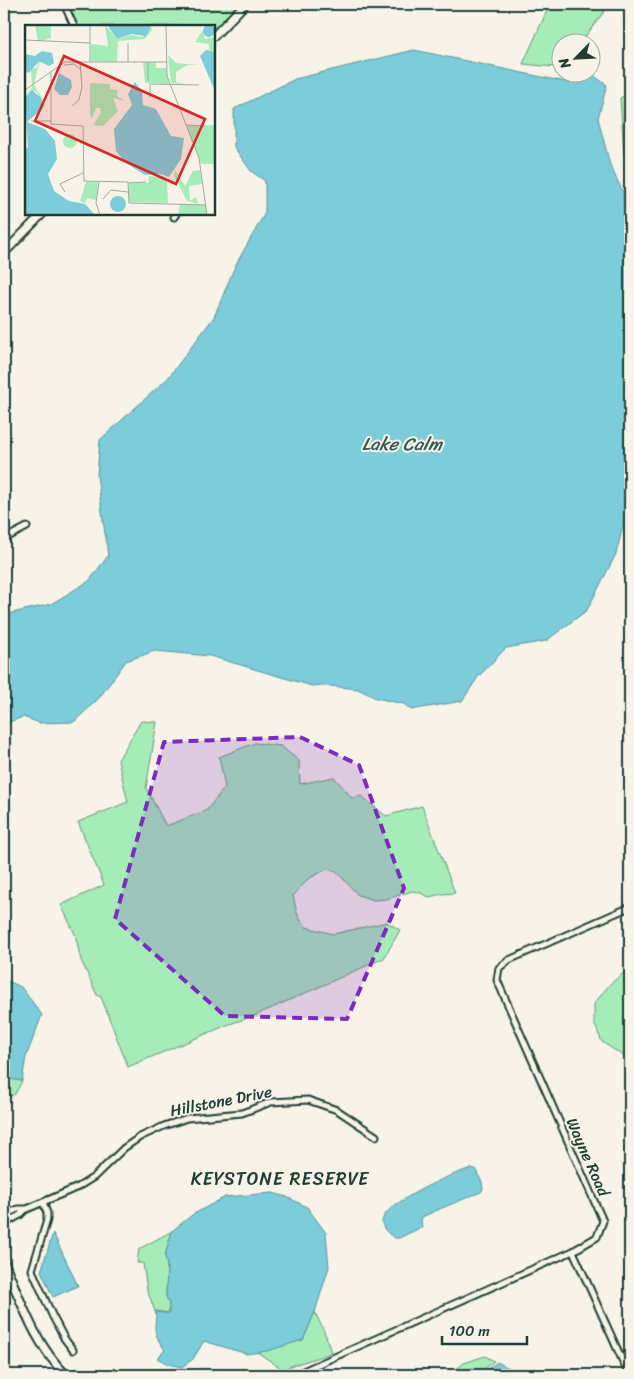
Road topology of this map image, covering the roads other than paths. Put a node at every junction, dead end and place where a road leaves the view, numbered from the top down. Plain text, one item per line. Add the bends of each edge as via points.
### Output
1 (64, 4) edge
2 (245, 4) edge
3 (74, 25) edge
4 (215, 35) edge
5 (41, 215) edge
6 (4, 253) edge
7 (27, 527) dead end
8 (4, 539) edge
9 (630, 907) edge
10 (376, 1136) dead end
11 (43, 1202) junction
12 (27, 1209) junction
13 (10, 1212) junction
14 (4, 1215) edge
15 (13, 1219) junction
16 (4, 1224) edge
17 (573, 1251) junction
18 (4, 1262) edge
19 (73, 1350) dead end
20 (66, 1375) edge
21 (294, 1375) edge
22 (629, 1375) edge

1 - 3 street
2 - 4 main road
5 - 6 main road
7 - 8 street
9 - 17 street, Wayne Road via 509,960 499,968 497,980 603,1221 597,1237
10 - 11 street, Hillstone Drive via 337,1110 308,1100 271,1102 242,1113 188,1118 140,1137 94,1177
11 - 12 street, Hillstone Drive
11 - 19 street via 47,1216 32,1270 52,1315
12 - 13 street, Hillstone Drive
12 - 15 street, Hillstone Drive
13 - 14 street, Hillstone Drive
13 - 15 street
15 - 16 street, Hillstone Drive
17 - 21 street, Wayne Road
17 - 22 street
18 - 20 main road via 39,1340

